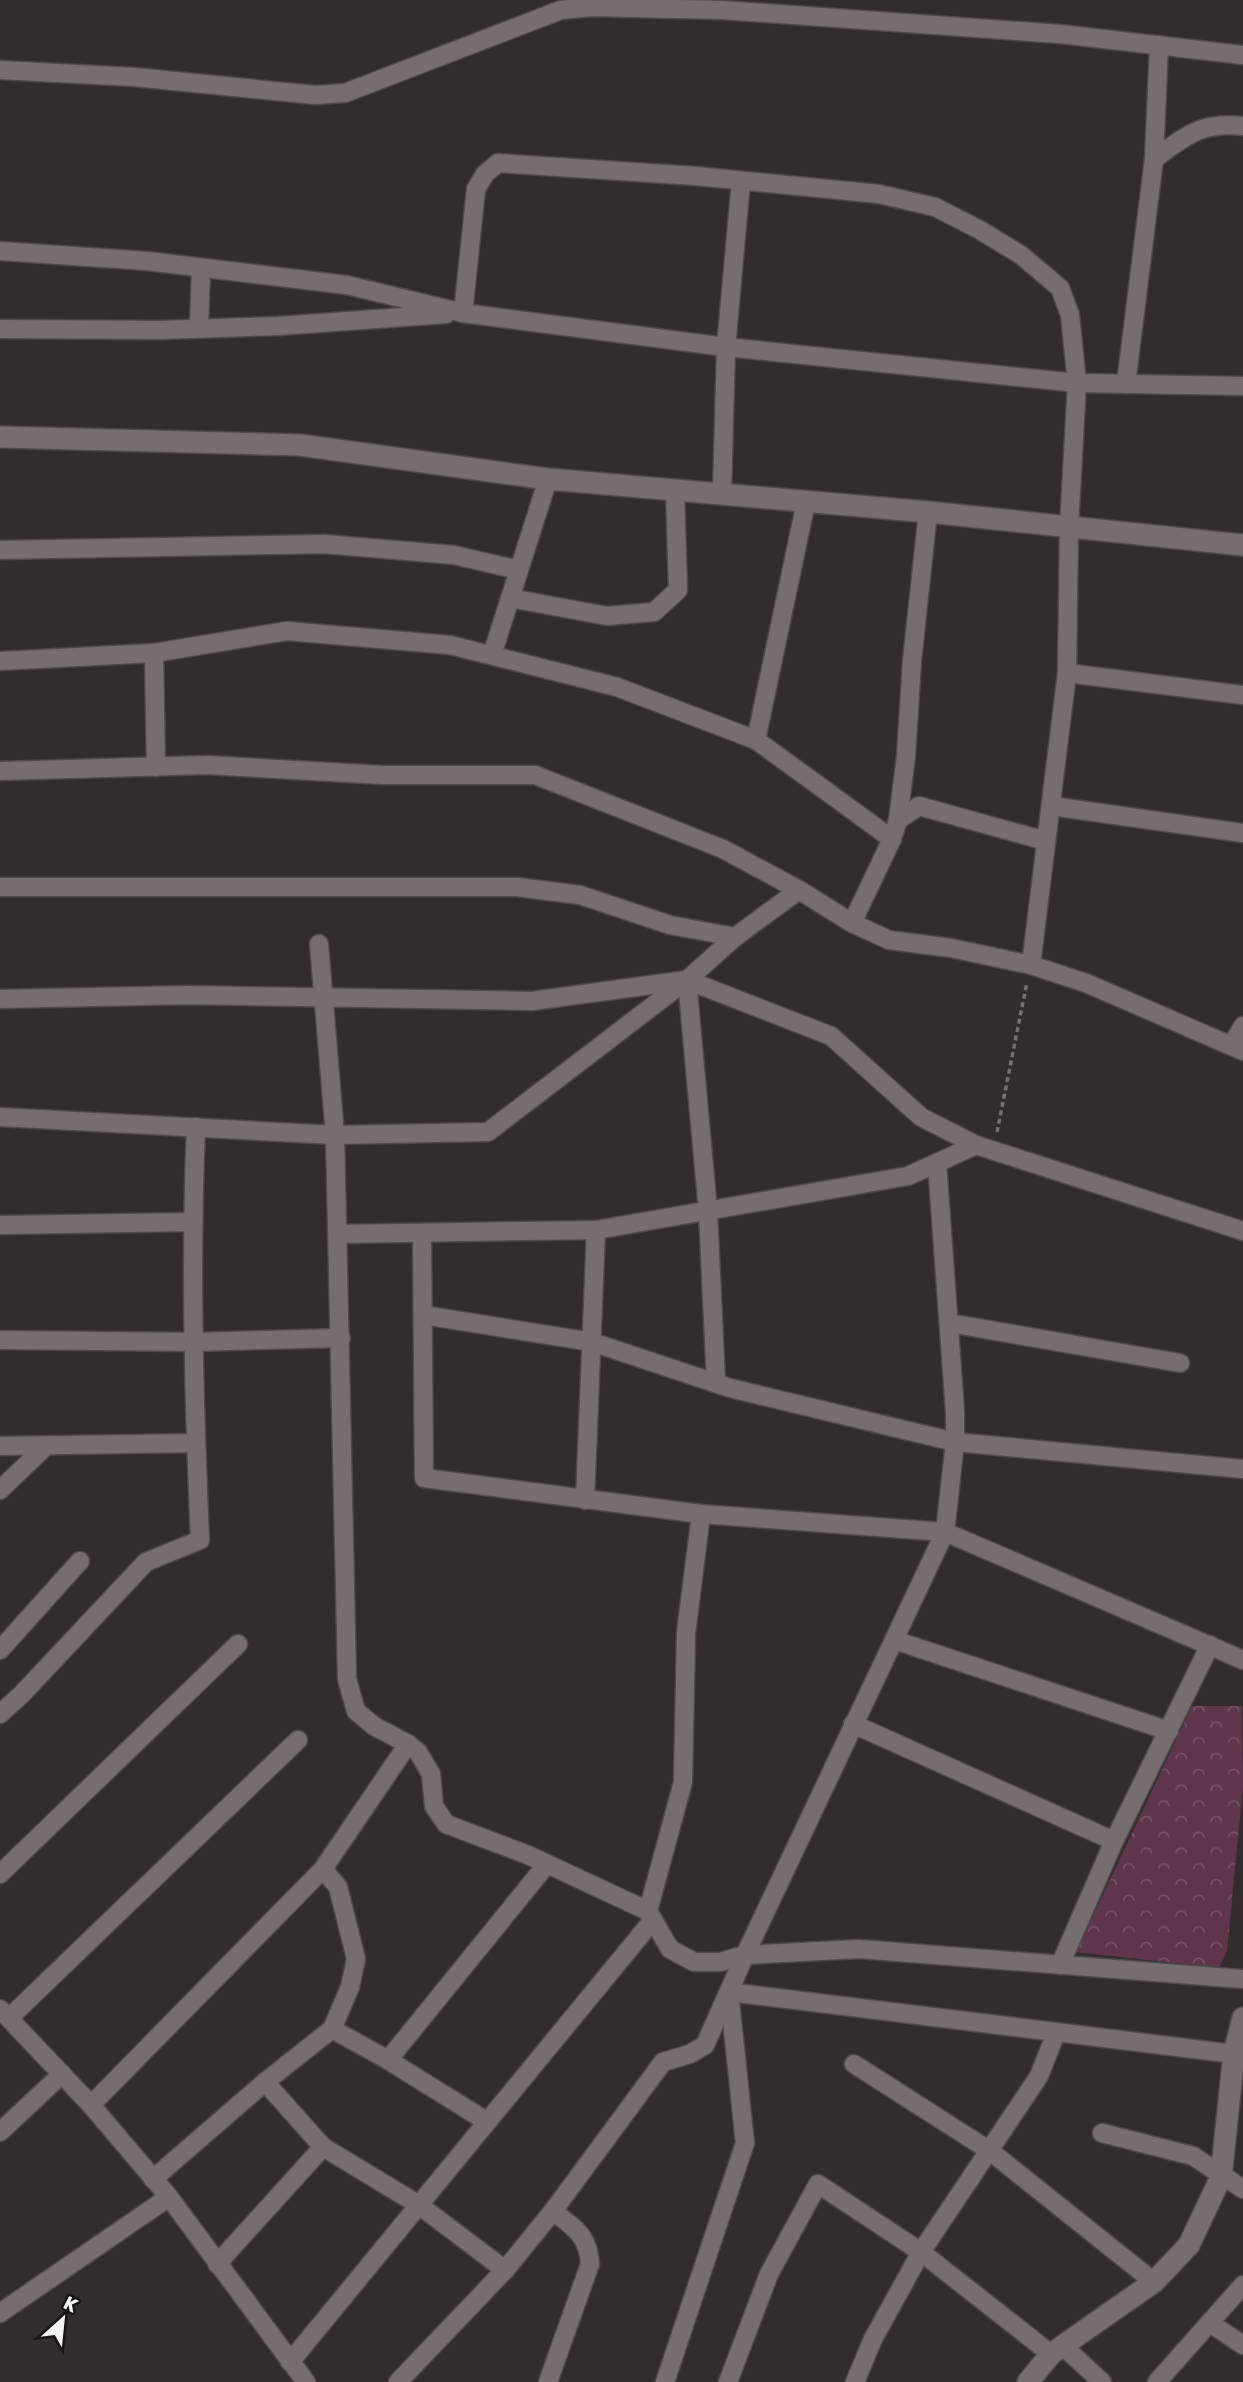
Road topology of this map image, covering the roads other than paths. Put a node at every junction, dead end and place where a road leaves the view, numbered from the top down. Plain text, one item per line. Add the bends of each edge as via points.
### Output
1 (722, 5) edge
2 (1159, 45) junction
3 (1243, 55) edge
4 (0, 70) edge
5 (1243, 126) edge
6 (1154, 159) junction
7 (741, 181) junction
8 (0, 251) edge
9 (201, 268) junction
10 (463, 313) junction
11 (199, 328) junction
12 (0, 329) edge
13 (726, 347) junction
14 (1077, 383) junction
15 (1126, 384) junction
16 (1243, 386) edge
17 (0, 437) edge
18 (548, 480) junction
19 (675, 491) junction
20 (722, 494) junction
21 (806, 502) junction
22 (928, 512) junction
23 (1069, 527) junction
24 (1243, 545) edge
25 (0, 550) edge
26 (519, 570) junction
27 (510, 598) junction
28 (154, 653) junction
29 (492, 655) junction
30 (0, 661) edge
31 (1067, 673) junction
32 (1243, 695) edge
33 (756, 740) junction
34 (156, 767) junction
35 (0, 771) edge
36 (1051, 806) junction
37 (898, 820) junction
38 (1243, 833) edge
39 (892, 839) junction
40 (1046, 841) junction
41 (0, 887) edge
42 (799, 890) junction
43 (852, 923) junction
44 (735, 937) junction
45 (319, 944) dead end
46 (1031, 965) junction
47 (687, 980) junction
48 (323, 998) junction
49 (0, 999) edge
50 (1243, 1026) edge
51 (1238, 1048) edge
52 (0, 1117) edge
53 (196, 1127) junction
54 (335, 1135) junction
55 (984, 1148) junction
56 (937, 1163) junction
57 (708, 1211) junction
58 (192, 1222) junction
59 (0, 1225) edge
60 (596, 1230) junction
61 (1243, 1231) edge
62 (422, 1233) junction
63 (338, 1234) junction
64 (423, 1315) junction
65 (949, 1324) junction
66 (341, 1338) junction
67 (0, 1340) edge
68 (194, 1342) junction
69 (592, 1342) junction
70 (1180, 1363) dead end
71 (716, 1383) junction
72 (955, 1442) junction
73 (196, 1443) junction
74 (0, 1446) edge
75 (46, 1446) junction
76 (1243, 1469) edge
77 (0, 1489) edge
78 (585, 1500) junction
79 (701, 1514) junction
80 (945, 1532) junction
81 (80, 1561) dead end
82 (894, 1640) junction
83 (238, 1644) dead end
84 (1210, 1645) junction
85 (0, 1650) edge
86 (1243, 1660) edge
87 (0, 1714) edge
88 (853, 1724) junction
89 (1169, 1731) junction
90 (298, 1740) dead end
91 (408, 1744) junction
92 (1114, 1841) junction
93 (547, 1864) junction
94 (323, 1869) junction
95 (0, 1874) edge
96 (651, 1915) junction
97 (745, 1955) junction
98 (1060, 1965) junction
99 (1243, 1979) edge
100 (729, 1992) junction
101 (4, 2013) edge
102 (1243, 2018) edge
103 (332, 2029) junction
104 (1056, 2033) junction
105 (1238, 2054) edge
106 (388, 2060) junction
107 (854, 2064) dead end
108 (62, 2074) junction
109 (265, 2082) junction
110 (91, 2105) junction
111 (486, 2122) junction
112 (0, 2132) edge
113 (1102, 2133) dead end
114 (323, 2147) junction
115 (990, 2151) junction
116 (1221, 2177) junction
117 (153, 2179) junction
118 (1243, 2189) edge
119 (169, 2197) junction
120 (419, 2205) junction
121 (553, 2211) junction
122 (921, 2252) junction
123 (217, 2264) junction
124 (505, 2270) junction
125 (1154, 2282) junction
126 (1243, 2285) edge
127 (0, 2314) edge
128 (1210, 2323) junction
129 (1243, 2345) edge
130 (1057, 2350) junction
131 (290, 2362) junction
132 (306, 2382) edge
133 (398, 2382) edge
134 (548, 2382) edge
135 (665, 2382) edge
136 (728, 2382) edge
137 (855, 2382) edge
138 (1028, 2382) edge
139 (1102, 2382) edge
140 (1157, 2382) edge

1 - 2 street
1 - 4 street via 561,10 345,93 315,95 134,77
2 - 3 street
2 - 6 street
5 - 6 street via 1195,130
6 - 15 street
7 - 10 street via 498,163 476,189
7 - 13 street
7 - 14 street via 879,194 935,207 990,236 1060,288 1070,315
8 - 9 street
9 - 10 street via 347,285
9 - 11 street
10 - 11 street
10 - 13 street
11 - 12 street
13 - 14 street
13 - 20 street
14 - 15 street
14 - 23 street
15 - 16 street
17 - 18 street via 300,445
18 - 19 street
18 - 26 street
19 - 20 street
19 - 27 street via 678,590 654,612 607,616
20 - 21 street
21 - 22 street
21 - 33 street
22 - 23 street
22 - 37 street
23 - 24 street
23 - 31 street
25 - 26 street via 324,544 454,555
26 - 27 street
27 - 29 street
28 - 29 street via 286,631 450,645
28 - 30 street
28 - 34 street
29 - 33 street via 617,687
31 - 32 street
31 - 36 street
33 - 39 street
34 - 35 street
34 - 42 street via 535,775 723,849
36 - 38 street
36 - 40 street
37 - 39 street
37 - 40 street via 919,806
39 - 43 street
40 - 46 street
41 - 44 street via 517,887 580,895 670,925
42 - 43 street
42 - 44 street
43 - 46 street via 889,940
44 - 47 street
45 - 48 street
46 - 51 street via 1086,983
47 - 48 street via 532,1001
47 - 54 street via 488,1132
47 - 55 street via 831,1036 920,1117
47 - 57 street
48 - 49 street
48 - 54 street
50 - 51 street
52 - 53 street
53 - 54 street
53 - 58 street
54 - 63 street
55 - 56 street
55 - 61 street
56 - 57 street via 908,1176
56 - 65 street
57 - 60 street
57 - 71 street
58 - 59 street
58 - 68 street
60 - 62 street
60 - 69 street
62 - 63 street
62 - 64 street
63 - 66 street
64 - 69 street
64 - 78 street via 424,1478
65 - 70 street
65 - 72 street
66 - 68 street
66 - 91 street via 346,1679 356,1711
67 - 68 street
68 - 73 street
69 - 71 street
69 - 78 street
71 - 72 street
72 - 76 street
72 - 80 street
73 - 75 street
73 - 87 street via 200,1540 146,1562
74 - 75 street
75 - 77 street
78 - 79 street
79 - 80 street
79 - 96 street via 686,1633 683,1782
80 - 82 street
80 - 84 street
81 - 85 street
82 - 88 street
82 - 89 street
83 - 95 street
84 - 86 street
84 - 89 street
88 - 92 street
88 - 97 street
89 - 92 street
90 - 101 street
91 - 93 street via 431,1774 434,1806 446,1824
91 - 94 street
92 - 98 street
93 - 96 street
93 - 106 street
94 - 103 street via 338,1887 356,1959 351,1987
94 - 110 street
96 - 97 street via 670,1949 694,1962 720,1962
96 - 111 street
97 - 98 street via 859,1949
97 - 100 street
98 - 99 street
100 - 104 street
100 - 121 street via 705,2045 663,2062
100 - 135 street via 746,2143
101 - 108 street
102 - 105 street
103 - 106 street
103 - 109 street
104 - 105 street
104 - 115 street via 1039,2076
105 - 116 street
106 - 111 street
107 - 115 street
108 - 110 street
108 - 112 street
109 - 114 street
109 - 117 street
110 - 117 street
111 - 120 street
113 - 116 street via 1193,2156
114 - 120 street
114 - 123 street
115 - 122 street
115 - 125 street
116 - 118 street
116 - 125 street via 1189,2245
117 - 119 street
119 - 123 street
119 - 127 street
120 - 124 street
120 - 131 street
121 - 124 street
121 - 134 street via 582,2234 590,2264
122 - 130 street
122 - 136 street via 818,2184 769,2274
122 - 137 street
123 - 131 street
124 - 133 street
125 - 130 street
126 - 128 street
128 - 129 street
128 - 140 street
130 - 138 street
130 - 139 street
131 - 132 street

